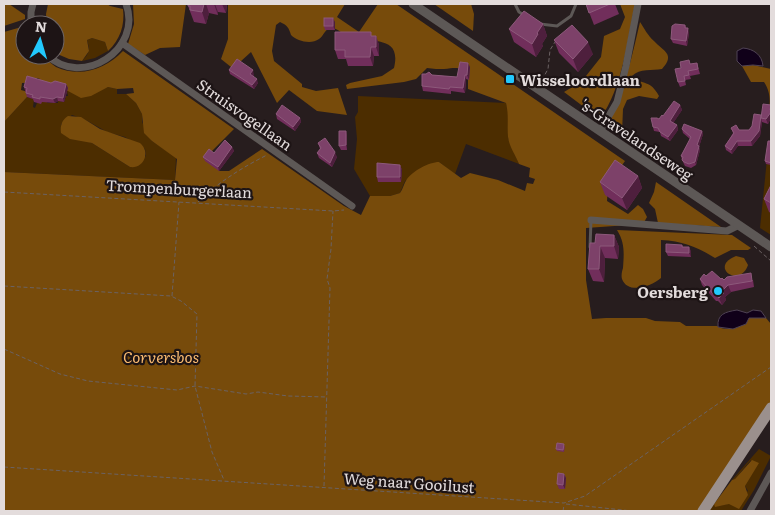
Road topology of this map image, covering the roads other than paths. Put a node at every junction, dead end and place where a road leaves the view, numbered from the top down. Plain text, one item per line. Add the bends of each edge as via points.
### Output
1 (126, 4) edge
2 (412, 4) edge
3 (515, 4) edge
4 (576, 4) edge
5 (638, 4) edge
6 (531, 20) edge
7 (538, 24) edge
8 (122, 44) junction
9 (62, 65) edge
10 (600, 131) junction
11 (352, 206) road end
12 (591, 220) joint
13 (739, 226) junction
14 (771, 247) edge
15 (589, 255) edge
16 (771, 408) edge
17 (771, 473) edge
18 (703, 511) edge
19 (750, 511) edge

1 - 8 street via 129,20
2 - 10 street, 's-Gravelandseweg
3 - 6 lane via 519,12
4 - 7 lane via 571,16 557,26
5 - 10 street via 617,102
8 - 9 street via 114,54 90,67
8 - 11 street, Struisvogellaan
10 - 13 street, 's-Gravelandseweg
12 - 13 street via 727,231
12 - 15 lane
13 - 14 street, 's-Gravelandseweg
16 - 18 main road
17 - 19 street

